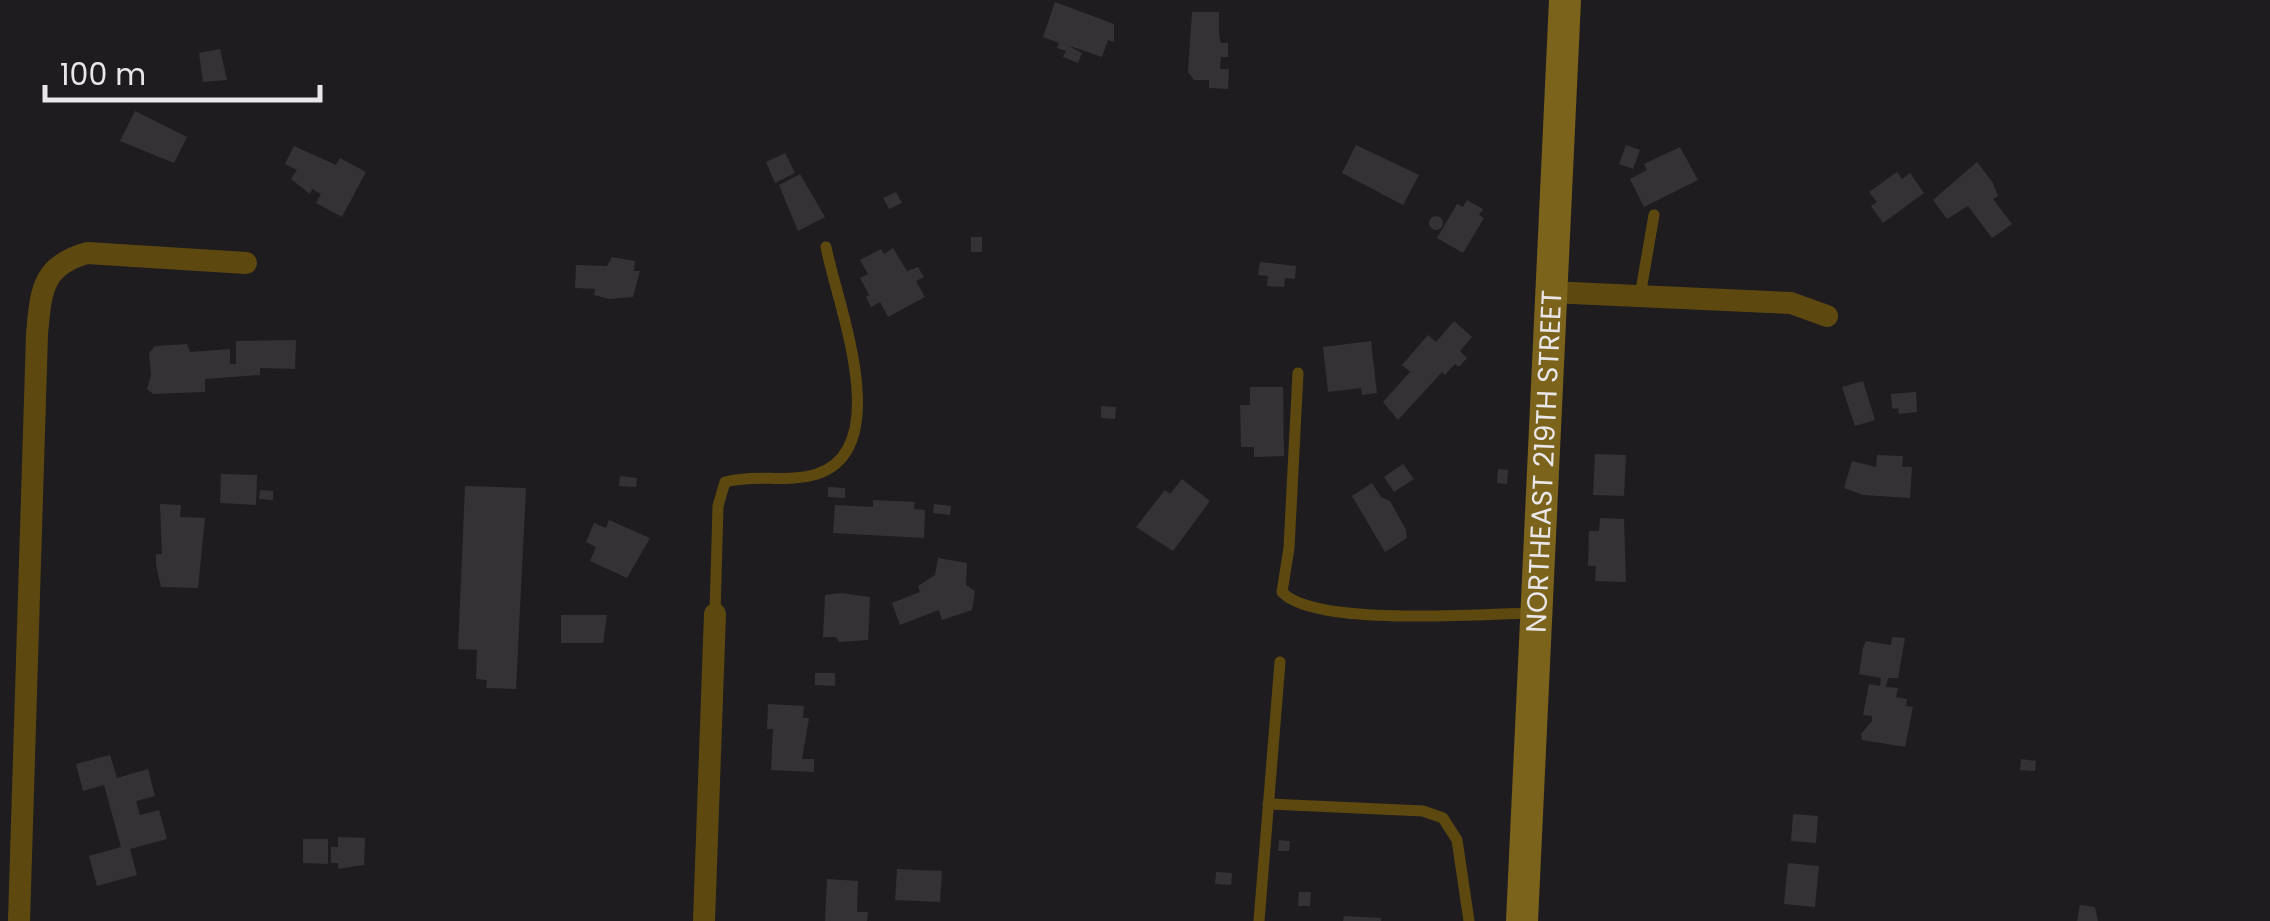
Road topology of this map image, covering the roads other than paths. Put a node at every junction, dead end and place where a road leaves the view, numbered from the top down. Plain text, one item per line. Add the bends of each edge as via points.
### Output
1 (1565, 0) edge
2 (1654, 215) dead end
3 (826, 246) dead end
4 (246, 263) dead end
5 (1550, 292) junction
6 (1640, 296) junction
7 (1826, 316) dead end
8 (1298, 374) dead end
9 (1536, 613) junction
10 (715, 614) joint
11 (1280, 662) dead end
12 (1268, 804) junction
13 (18, 921) edge
14 (704, 921) edge
15 (1259, 921) edge
16 (1469, 921) edge
17 (1522, 921) edge

1 - 5 street, NORTHEAST 219TH STREET
2 - 6 lane
3 - 10 lane via 856,376 857,432 847,451 816,474 724,482
4 - 13 street via 87,253 62,260 48,278 37,334
5 - 6 street
5 - 9 street, NORTHEAST 219TH STREET
6 - 7 street via 1791,303
8 - 9 lane via 1282,592 1291,602 1354,614
9 - 17 street, NORTHEAST 219TH STREET
10 - 14 street
11 - 12 lane
12 - 15 lane
12 - 16 lane via 1422,811 1443,818 1457,840

